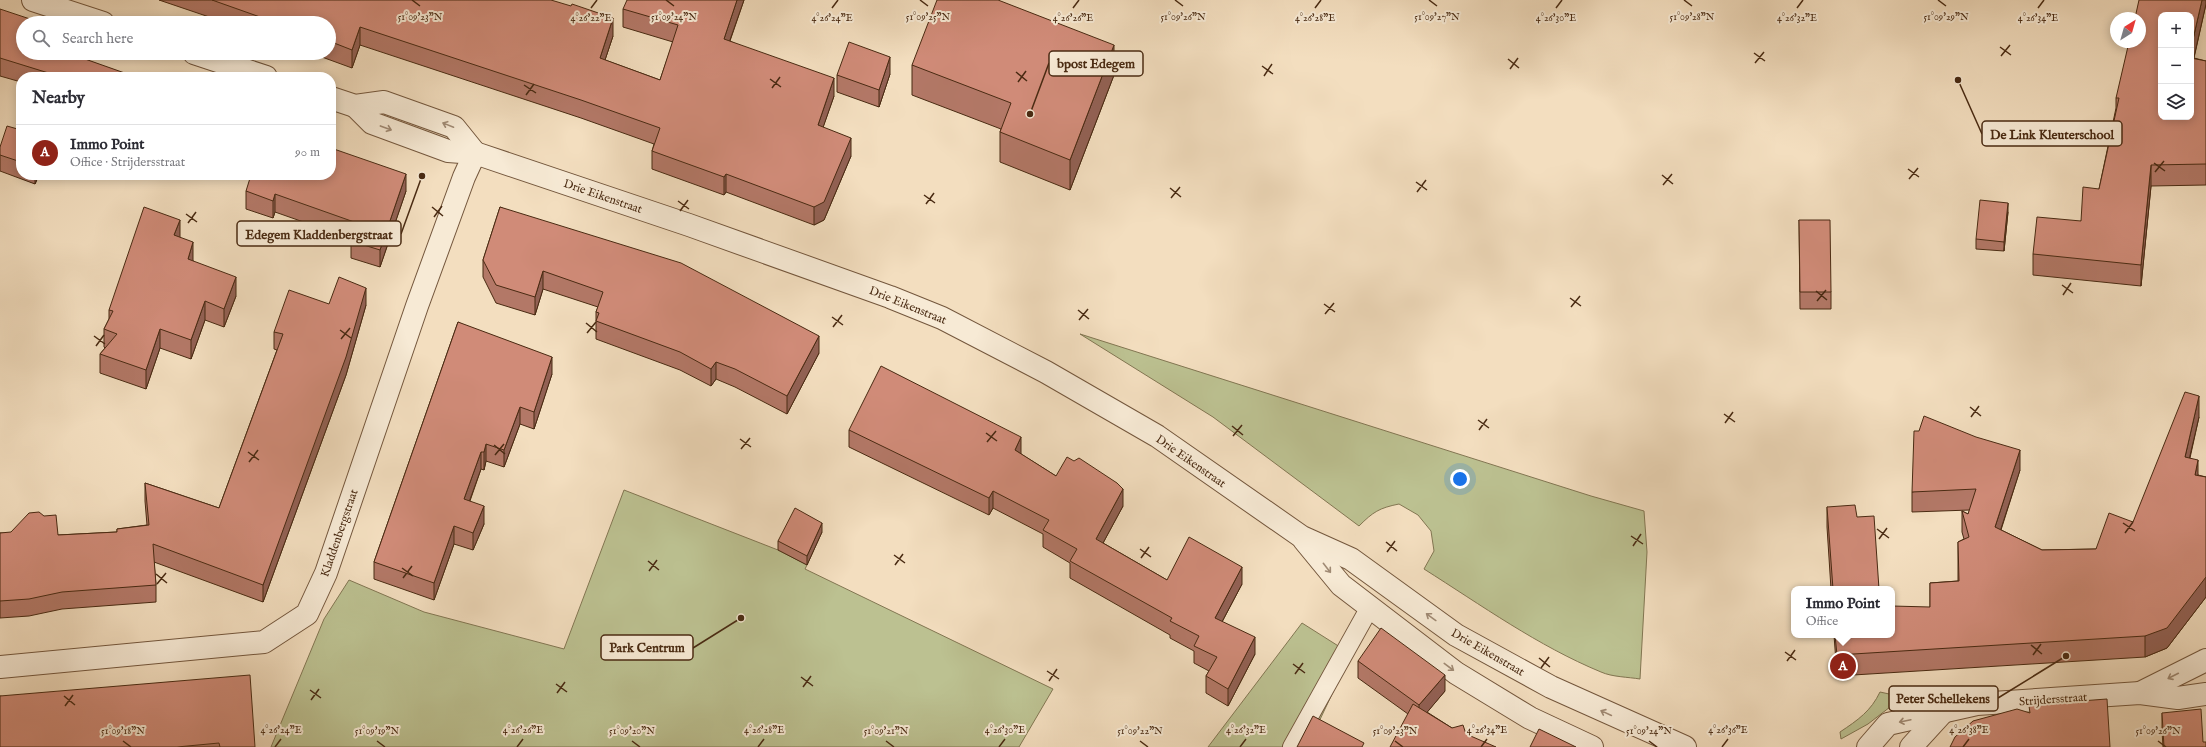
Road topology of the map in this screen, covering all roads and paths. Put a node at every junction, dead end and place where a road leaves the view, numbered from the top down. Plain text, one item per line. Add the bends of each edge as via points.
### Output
1 (33, 0) edge
2 (81, 16) edge
3 (215, 60) edge
4 (251, 72) edge
5 (336, 100) edge
6 (475, 153) junction
7 (1302, 537) junction
8 (1370, 607) junction
9 (2206, 660) edge
10 (0, 667) edge
11 (2140, 693) junction
12 (2206, 694) edge
13 (1943, 712) junction
14 (1672, 745) edge
15 (1292, 747) edge
16 (1592, 747) edge
17 (1868, 747) edge
18 (1911, 747) edge

1 - 2 street
3 - 4 street
5 - 6 street, Drie Eikenstraat via 355,106 372,123 448,151
6 - 7 street, Drie Eikenstraat via 689,225 942,318 1046,372 1157,436
6 - 10 street, Kladdenbergstraat via 417,306 326,573 307,614 264,642
7 -> 8 street, Drie Eikenstraat via 1341,586
14 -> 7 street, Drie Eikenstraat via 1551,687 1456,635 1352,559
8 - 15 lane
8 -> 16 street, Drie Eikenstraat via 1456,673 1530,718
9 -> 11 street, Strijdersstraat
11 - 12 street, Strijdersstraat via 2178,698
11 - 13 street, Strijdersstraat via 1976,704
13 -> 17 street, Strijdersstraat via 1888,724
13 - 18 street

